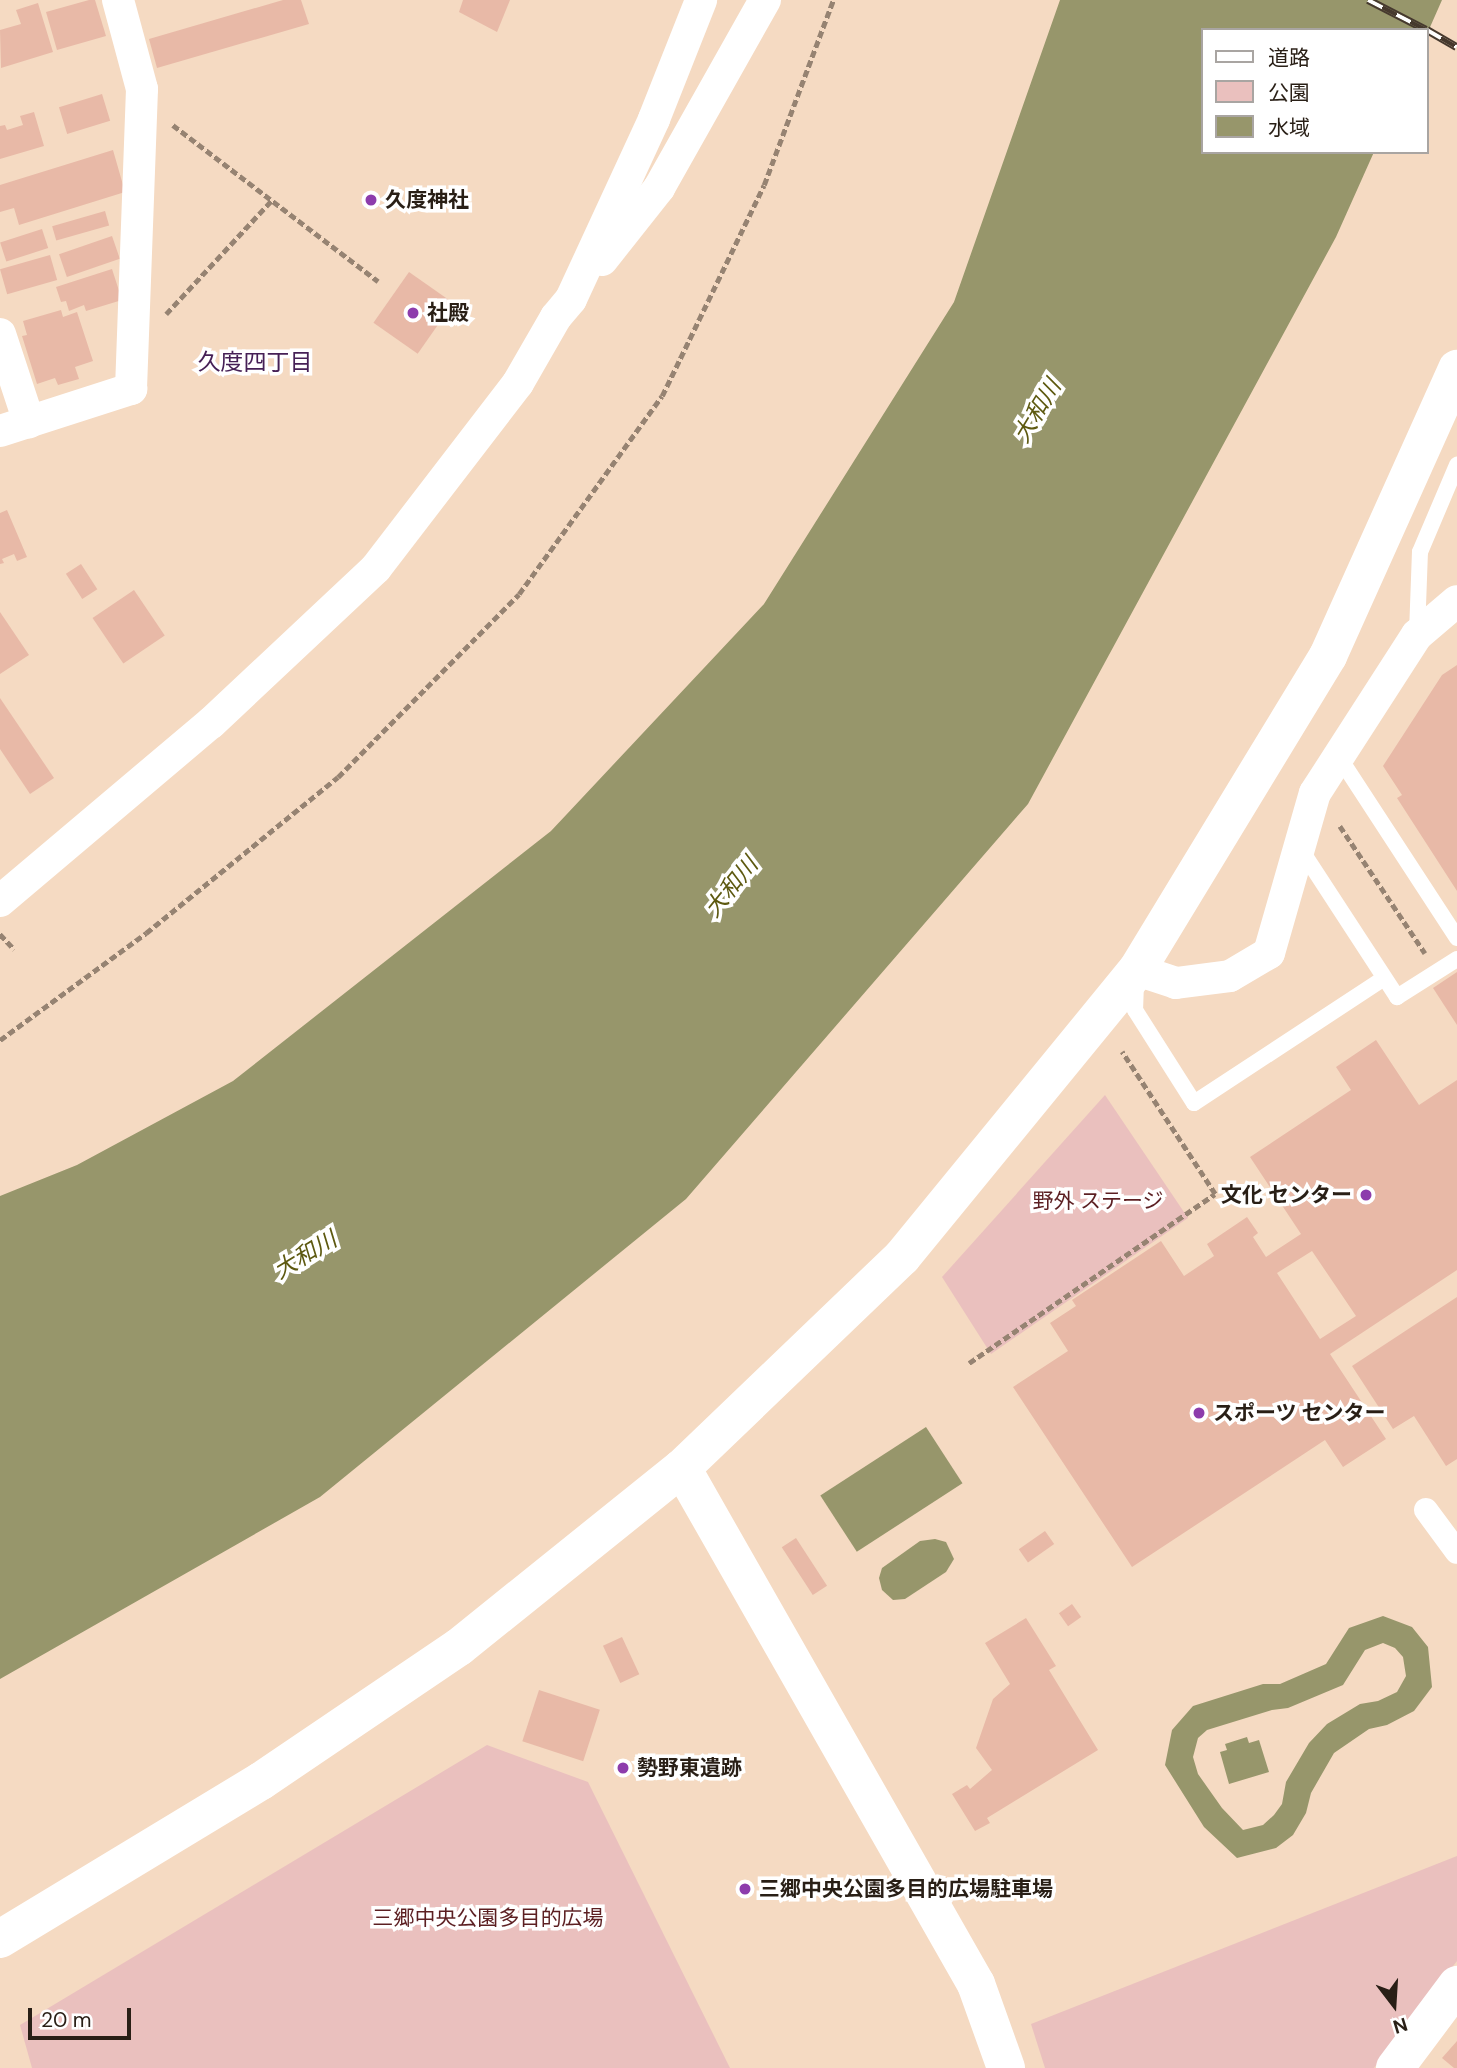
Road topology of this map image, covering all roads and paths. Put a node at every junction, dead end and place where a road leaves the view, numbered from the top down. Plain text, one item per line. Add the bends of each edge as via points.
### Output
1 (118, 0) edge
2 (701, 0) edge
3 (765, 0) edge
4 (833, 0) edge
5 (142, 101) junction
6 (272, 200) junction
7 (378, 281) dead end
8 (571, 299) junction
9 (0, 334) edge
10 (132, 351) junction
11 (1457, 369) edge
12 (14, 426) edge
13 (1440, 457) edge
14 (1457, 601) edge
15 (1417, 635) junction
16 (1339, 757) junction
17 (1339, 825) dead end
18 (1300, 848) junction
19 (0, 901) edge
20 (0, 934) edge
21 (1457, 938) edge
22 (14, 949) dead end
23 (1457, 959) edge
24 (1137, 970) junction
25 (1438, 971) junction
26 (1384, 978) junction
27 (0, 1040) edge
28 (1122, 1052) dead end
29 (969, 1363) dead end
30 (682, 1468) junction
31 (1426, 1510) dead end
32 (1457, 1552) edge
33 (0, 1938) edge
34 (1457, 1986) edge
35 (1006, 2068) edge
36 (1395, 2068) edge

1 - 5 street
2 - 8 street via 654,119
3 - 8 street via 659,188
4 - 27 path via 764,186 662,396 519,594 338,777 146,933
5 - 6 path
5 - 10 street
6 - 7 path
6 - 10 path
8 - 19 street via 519,383 376,568 211,723
9 - 12 street
10 - 12 street via 131,389
11 - 13 street
13 - 15 lane via 1420,552
13 - 24 street via 1328,656
14 - 15 street
15 - 16 street
16 - 18 street via 1315,793
16 - 21 lane
17 - 25 path
18 - 24 street via 1269,953 1230,976 1176,983
18 - 26 lane
20 - 22 path
23 - 25 lane
24 - 26 lane via 1135,1010 1194,1103
24 - 30 street via 902,1257
25 - 26 lane via 1397,998
28 - 29 path via 1215,1194
30 - 33 street via 459,1647 261,1781
30 - 35 street via 976,1984
31 - 32 street
34 - 36 street

